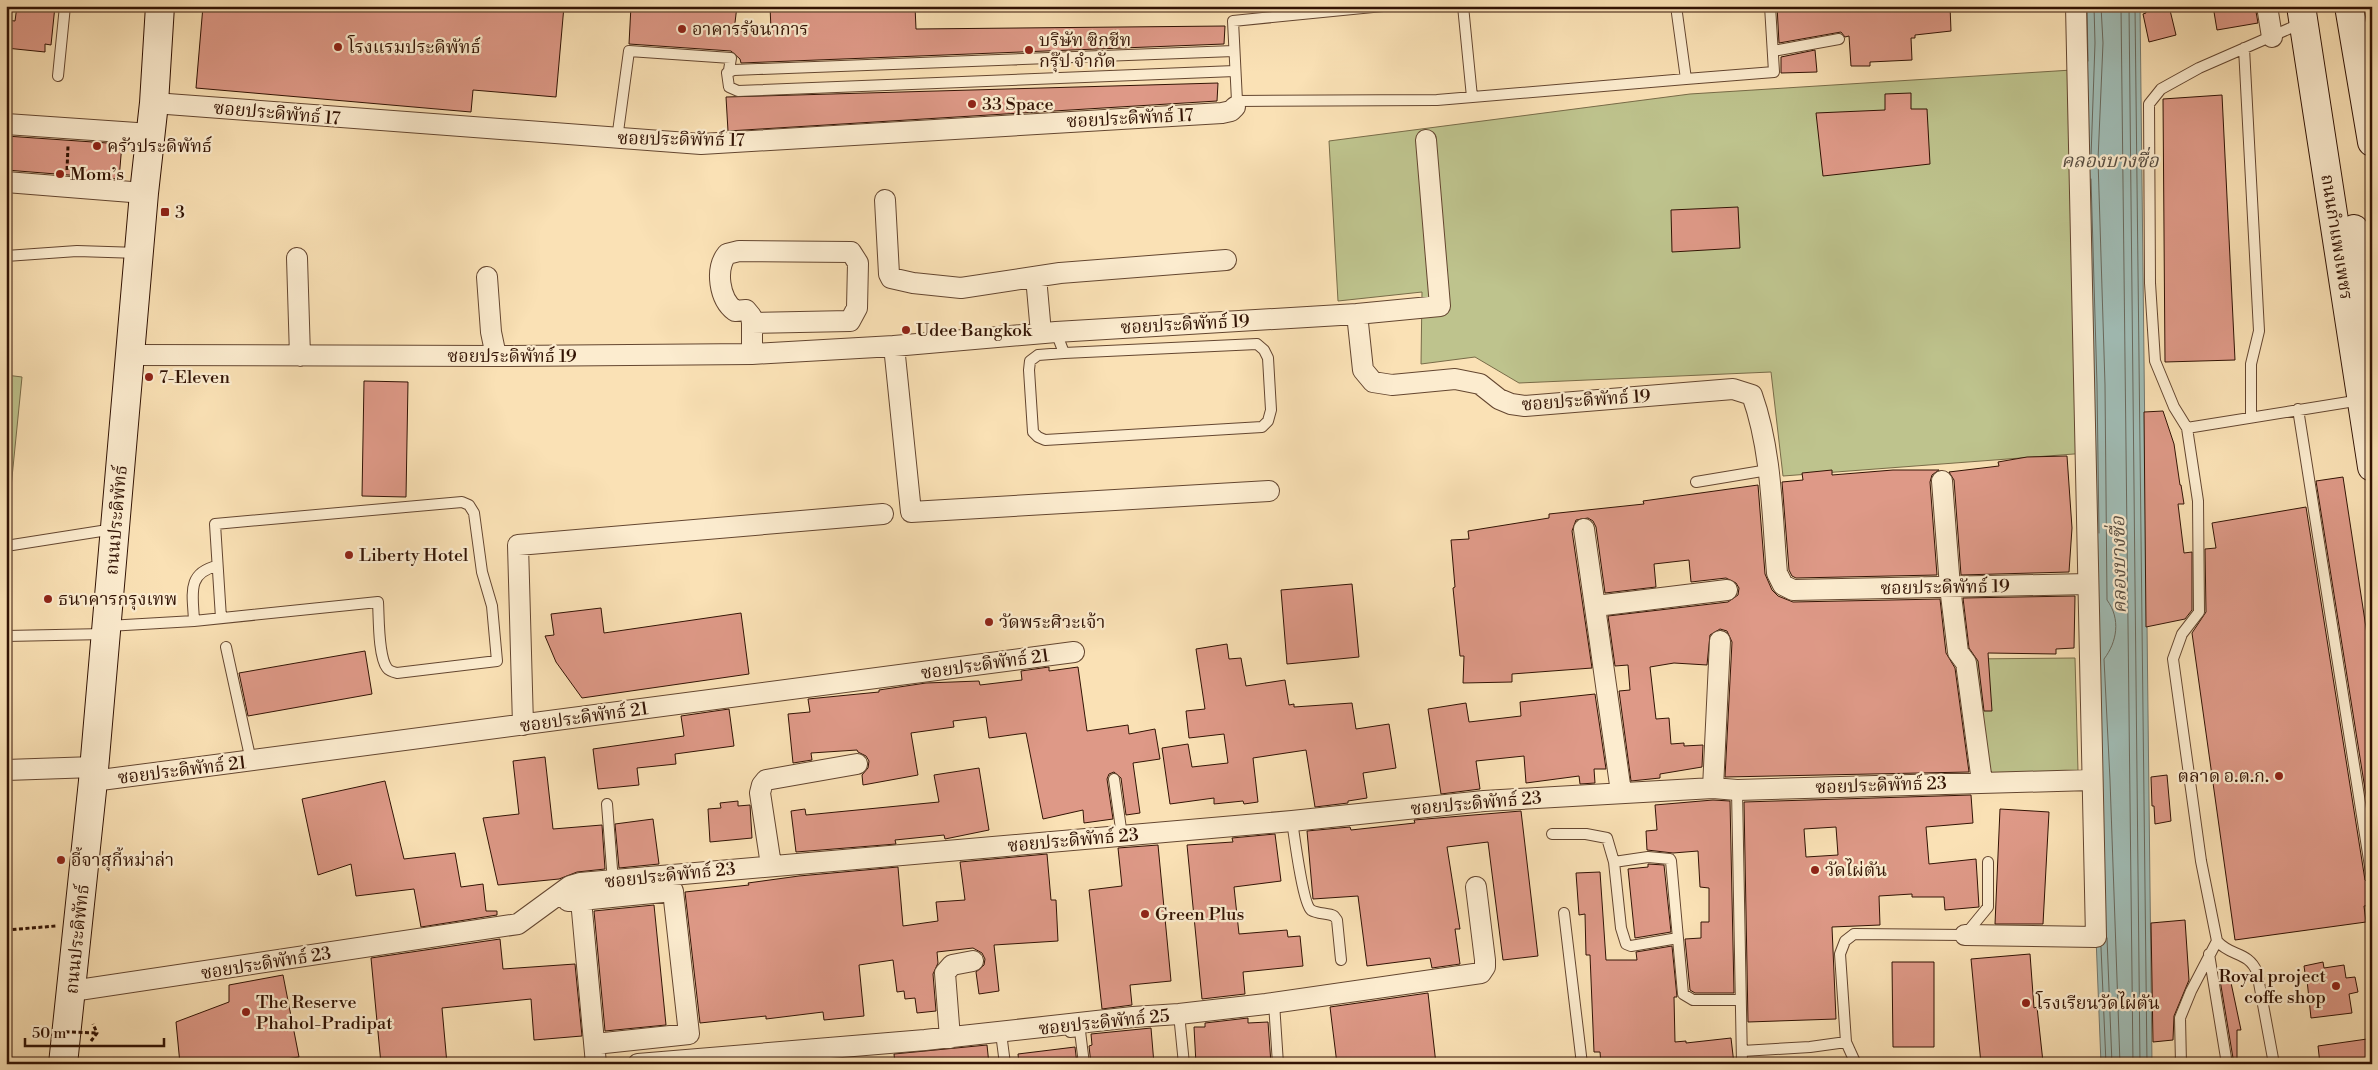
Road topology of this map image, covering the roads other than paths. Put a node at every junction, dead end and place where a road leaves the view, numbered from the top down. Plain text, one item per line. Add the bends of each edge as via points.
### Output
1 (65, 6) edge
2 (160, 6) edge
3 (1383, 6) edge
4 (1463, 6) edge
5 (1676, 6) edge
6 (1770, 6) edge
7 (2076, 6) edge
8 (2267, 6) edge
9 (2349, 6) edge
10 (2304, 24) edge
11 (2272, 37) junction
12 (1839, 39) dead end
13 (2244, 48) junction
14 (1234, 51) junction
15 (1773, 52) junction
16 (730, 70) junction
17 (1235, 70) junction
18 (58, 76) dead end
19 (1686, 79) junction
20 (1472, 97) junction
21 (154, 104) junction
22 (1236, 104) junction
23 (6, 124) edge
24 (151, 134) junction
25 (617, 139) junction
26 (1426, 140) dead end
27 (2372, 142) edge
28 (6, 182) edge
29 (144, 193) junction
30 (885, 200) dead end
31 (140, 253) junction
32 (6, 256) edge
33 (297, 258) dead end
34 (1226, 260) dead end
35 (1036, 276) junction
36 (487, 277) dead end
37 (1357, 314) junction
38 (752, 323) junction
39 (2372, 331) edge
40 (1048, 332) junction
41 (894, 346) junction
42 (752, 354) junction
43 (1064, 354) junction
44 (131, 355) junction
45 (300, 356) junction
46 (496, 356) junction
47 (2362, 400) junction
48 (2298, 409) junction
49 (2251, 416) junction
50 (2187, 428) junction
51 (2372, 467) edge
52 (1768, 470) junction
53 (1696, 482) dead end
54 (1942, 482) dead end
55 (1269, 491) dead end
56 (883, 514) dead end
57 (115, 529) junction
58 (1584, 529) dead end
59 (6, 546) edge
60 (218, 566) junction
61 (2088, 584) dead end
62 (1950, 587) junction
63 (1727, 590) dead end
64 (1596, 606) junction
65 (221, 618) junction
66 (194, 621) junction
67 (106, 630) junction
68 (6, 636) edge
69 (1720, 641) dead end
70 (226, 647) dead end
71 (1074, 652) dead end
72 (523, 725) junction
73 (251, 761) junction
74 (857, 764) dead end
75 (6, 770) edge
76 (93, 774) junction
77 (1114, 779) dead end
78 (2091, 780) dead end
79 (1982, 782) junction
80 (1713, 788) junction
81 (1737, 790) junction
82 (1621, 792) junction
83 (607, 804) dead end
84 (1292, 821) junction
85 (1552, 834) dead end
86 (1122, 836) junction
87 (1614, 862) junction
88 (1988, 862) dead end
89 (771, 865) junction
90 (2372, 879) edge
91 (613, 882) junction
92 (1476, 887) dead end
93 (581, 900) junction
94 (546, 904) junction
95 (1564, 913) dead end
96 (1965, 935) junction
97 (1678, 938) junction
98 (2217, 942) junction
99 (2209, 954) junction
100 (1342, 960) dead end
101 (974, 961) dead end
102 (72, 991) junction
103 (1739, 1000) junction
104 (1274, 1003) junction
105 (1179, 1014) junction
106 (1002, 1036) junction
107 (950, 1038) junction
108 (1846, 1042) junction
109 (595, 1044) junction
110 (1742, 1051) junction
111 (64, 1064) edge
112 (596, 1064) edge
113 (638, 1064) edge
114 (1005, 1064) edge
115 (1084, 1064) edge
116 (1184, 1064) edge
117 (1278, 1064) edge
118 (1582, 1064) edge
119 (1742, 1064) edge
120 (1856, 1064) edge
121 (2181, 1064) edge
122 (2227, 1064) edge
123 (2274, 1064) edge

1 - 18 lane
2 - 21 main road, ถนนประดิพัทธ์
3 - 14 lane via 1233,21
4 - 20 lane
5 - 19 lane
6 - 15 lane
7 - 96 street via 2096,937
8 - 11 street
9 - 27 main road
10 - 11 lane
10 - 39 main road via 2333,119
10 - 47 main road, ถนนกำแพงเพชร
11 - 13 lane
12 - 15 lane
13 - 49 lane via 2259,331 2252,364
13 - 50 lane via 2161,89 2149,104 2150,283 2155,361 2174,407
14 - 16 lane
14 - 17 lane
15 - 19 lane via 1774,72
16 - 17 lane via 727,73 729,87 738,91
16 - 25 lane via 731,58 629,51
17 - 22 lane
19 - 20 lane
20 - 22 lane
21 - 24 main road, ถนนประดิพัทธ์
21 - 25 street, ซอยประดิพัทธ์ 17
22 - 25 street, ซอยประดิพัทธ์ 17 via 1231,111 1222,113 711,143
23 - 24 street
24 - 29 main road, ถนนประดิพัทธ์
26 - 37 street via 1440,306
28 - 29 street
29 - 31 main road, ถนนประดิพัทธ์
30 - 35 street via 887,265 891,278 913,284 961,288
31 - 32 lane
31 - 44 main road, ถนนประดิพัทธ์
33 - 45 street
34 - 35 street
35 - 40 street
36 - 46 street
37 - 40 street, ซอยประดิพัทธ์ 19
37 - 52 street, ซอยประดิพัทธ์ 19 via 1363,370 1373,382 1392,385 1455,379 1480,384 1499,399 1525,406 1734,388 1752,395 1760,416
38 - 38 street via 746,310 735,311 725,301 720,275 722,260 727,254 739,251 851,252 856,259 857,308 850,321
38 - 42 street
40 - 41 street, ซอยประดิพัทธ์ 19
40 - 43 lane
41 - 42 street, ซอยประดิพัทธ์ 19
41 - 55 street via 910,512
42 - 46 street, ซอยประดิพัทธ์ 19
43 - 43 lane via 1038,356 1030,361 1034,432 1045,440 1262,427 1268,421 1271,410 1268,358 1256,344
44 - 45 street, ซอยประดิพัทธ์ 19
44 - 57 main road, ถนนประดิพัทธ์
45 - 46 street, ซอยประดิพัทธ์ 19
47 - 48 lane
47 - 51 main road, ถนนกำแพงเพชร
48 - 49 lane
48 - 90 lane
49 - 50 lane
50 - 98 lane via 2198,501 2199,612 2182,634 2173,659 2201,861
52 - 53 lane
52 - 62 street, ซอยประดิพัทธ์ 19 via 1778,573 1783,585 1793,590
54 - 62 street
56 - 72 street via 518,545
57 - 59 lane
57 - 67 main road, ถนนประดิพัทธ์
58 - 64 street
60 - 65 lane
60 - 65 lane via 215,524 466,503 474,512 482,572 492,606 497,661 392,672 383,660 378,602
60 - 66 lane via 198,574 193,587
61 - 62 street, ซอยประดิพัทธ์ 19
62 - 79 street via 1958,652 1966,663
63 - 64 street
64 - 82 street
65 - 66 lane
66 - 67 lane
67 - 68 lane
67 - 76 main road, ถนนประดิพัทธ์
69 - 80 street
70 - 73 lane
71 - 72 street, ซอยประดิพัทธ์ 21
72 - 73 street, ซอยประดิพัทธ์ 21
73 - 76 street, ซอยประดิพัทธ์ 21
74 - 89 street via 766,780 760,793
75 - 76 street, ซอยประดิพัทธ์ 21
76 - 102 main road, ถนนประดิพัทธ์
77 - 86 lane
78 - 79 street, ซอยประดิพัทธ์ 23
79 - 81 street, ซอยประดิพัทธ์ 23
80 - 81 street, ซอยประดิพัทธ์ 23
80 - 82 street, ซอยประดิพัทธ์ 23
81 - 103 lane
82 - 84 street, ซอยประดิพัทธ์ 23 via 1484,801
83 - 91 lane
84 - 86 street, ซอยประดิพัทธ์ 23
84 - 100 lane via 1309,907 1330,914 1336,920
85 - 87 lane via 1607,838
86 - 89 street, ซอยประดิพัทธ์ 23
87 - 97 lane via 1648,857 1670,859
87 - 97 lane via 1621,928 1626,944 1631,946
88 - 96 lane via 1988,907
89 - 91 street, ซอยประดิพัทธ์ 23
91 - 94 street, ซอยประดิพัทธ์ 23 via 570,886
92 - 104 street, ซอยประดิพัทธ์ 25 via 1485,960 1481,973
93 - 94 street
93 - 109 street
93 - 109 street via 673,891 689,1034
94 - 102 street, ซอยประดิพัทธ์ 23 via 518,924
95 - 118 lane
96 - 108 lane via 1854,934 1845,941 1840,954
97 - 103 lane via 1683,994 1694,1000
98 - 99 lane
98 - 123 lane via 2224,949 2248,958 2257,972
99 - 121 lane via 2180,1018
99 - 122 lane
101 - 107 street via 952,965 946,973
102 - 111 main road, ถนนประดิพัทธ์
103 - 110 lane
104 - 105 street, ซอยประดิพัทธ์ 25
104 - 117 lane
105 - 106 street, ซอยประดิพัทธ์ 25 via 1133,1017
105 - 116 lane
106 - 107 street, ซอยประดิพัทธ์ 25
106 - 114 lane
106 - 115 lane via 1080,1031
107 - 113 street, ซอยประดิพัทธ์ 25
108 - 110 lane
108 - 120 lane
109 - 112 street
110 - 119 lane

